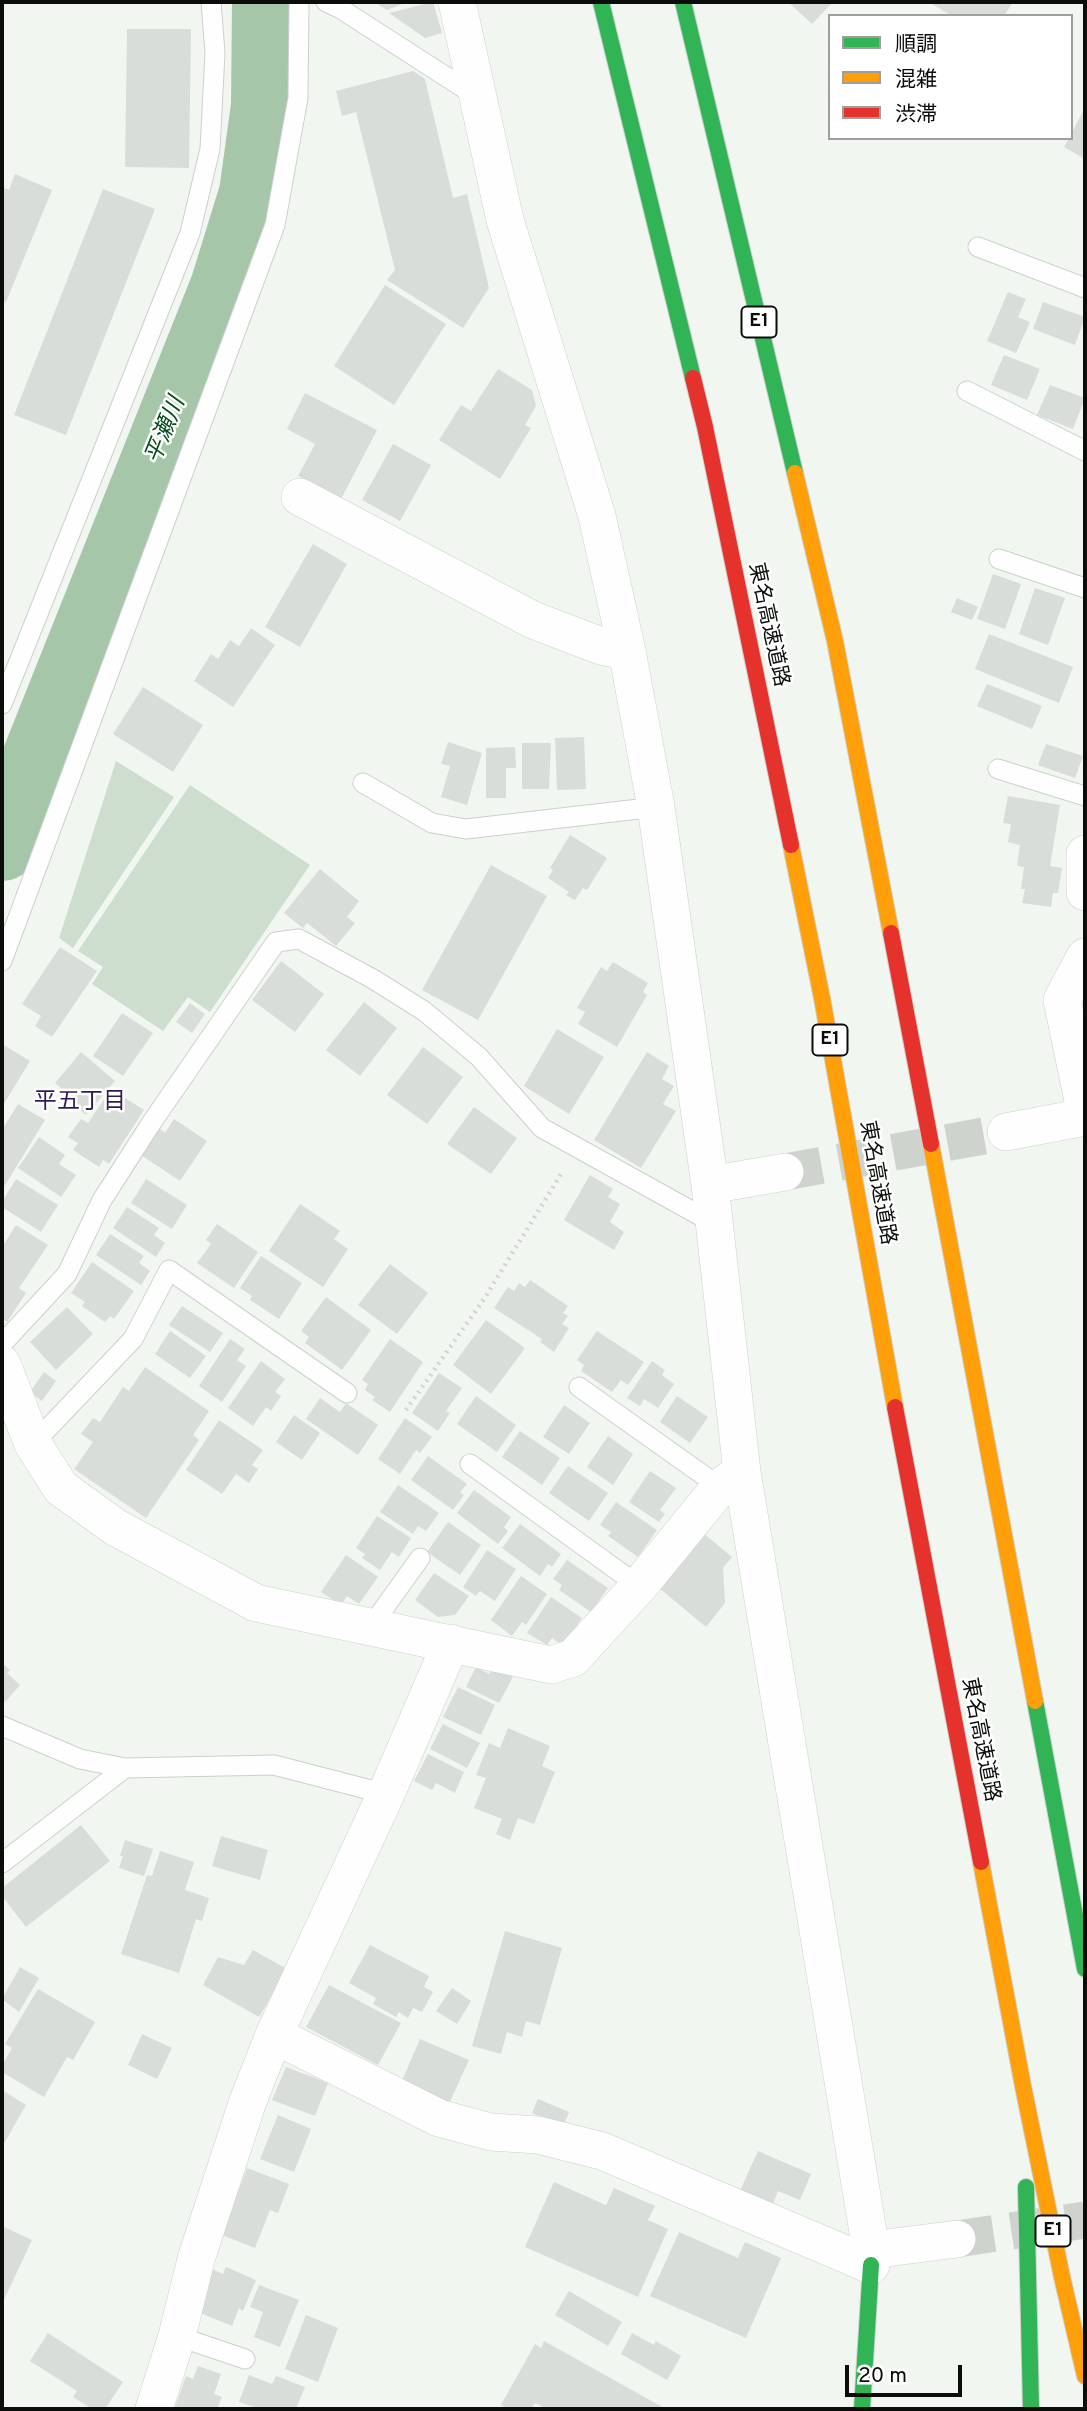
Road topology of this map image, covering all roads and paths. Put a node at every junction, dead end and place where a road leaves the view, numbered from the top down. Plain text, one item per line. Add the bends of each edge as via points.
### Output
1 (211, 2) edge
2 (299, 2) edge
3 (326, 2) edge
4 (457, 2) edge
5 (601, 2) edge
6 (683, 2) edge
7 (478, 97) junction
8 (978, 247) dead end
9 (1085, 288) edge
10 (967, 391) dead end
11 (1085, 451) edge
12 (300, 497) dead end
13 (999, 559) dead end
14 (1085, 588) edge
15 (627, 651) junction
16 (2, 704) edge
17 (998, 769) dead end
18 (363, 783) dead end
19 (1085, 796) edge
20 (656, 807) junction
21 (1085, 854) edge
22 (1085, 892) edge
23 (1085, 957) edge
24 (2, 961) edge
25 (1085, 1110) edge
26 (1085, 1117) edge
27 (1006, 1132) tunnel mouth
28 (577, 1148) junction
29 (785, 1172) tunnel mouth
30 (710, 1185) junction
31 (715, 1224) junction
32 (2, 1343) edge
33 (2, 1364) edge
34 (579, 1387) dead end
35 (348, 1393) dead end
36 (406, 1410) dead end
37 (33, 1444) junction
38 (470, 1464) dead end
39 (731, 1480) junction
40 (420, 1558) dead end
41 (639, 1586) junction
42 (372, 1625) junction
43 (452, 1643) junction
44 (2, 1727) edge
45 (125, 1769) junction
46 (386, 1794) junction
47 (2, 1863) edge
48 (1085, 1969) edge
49 (274, 2035) junction
50 (1023, 2087) junction
51 (957, 2239) tunnel mouth
52 (871, 2258) junction
53 (177, 2336) junction
54 (245, 2359) dead end
55 (1085, 2375) edge
56 (154, 2409) edge
57 (862, 2409) edge
58 (1031, 2409) edge

1 - 16 lane via 215,53 209,149 190,233
2 - 24 lane via 299,98 275,225
3 - 7 lane
4 - 7 street
5 - 50 main road, 東名高速道路 / E1 via 705,427 822,998
6 - 48 main road, E1 via 835,641
7 - 15 street via 505,220 597,516
8 - 9 lane
10 - 11 lane
12 - 15 street via 533,620
13 - 14 lane
15 - 20 street
17 - 19 lane
18 - 20 lane via 432,823 466,829
20 - 30 street
21 - 22 street
23 - 25 street via 1062,1000
26 - 27 street
28 - 31 lane
28 - 32 lane via 542,1128 479,1057 424,1010 299,939 276,942 108,1189 66,1274
28 - 36 path via 484,1299
29 - 30 street
30 - 31 street
31 - 39 street
33 - 37 street
34 - 39 lane
35 - 37 lane via 169,1270 133,1339
37 - 42 street via 61,1488 115,1527 256,1603
38 - 41 lane
39 - 41 street
39 - 52 street
40 - 42 lane
41 - 43 street via 573,1658 551,1665
42 - 43 street
43 - 46 street
44 - 45 lane via 80,1759
45 - 46 lane via 274,1765
45 - 47 lane
46 - 49 street
49 - 52 street via 439,2118 602,2151
49 - 53 street via 201,2243
50 - 55 main road, 東名高速道路 / E1
50 - 58 main road
51 - 52 street
52 - 57 main road
53 - 54 lane
53 - 56 street

